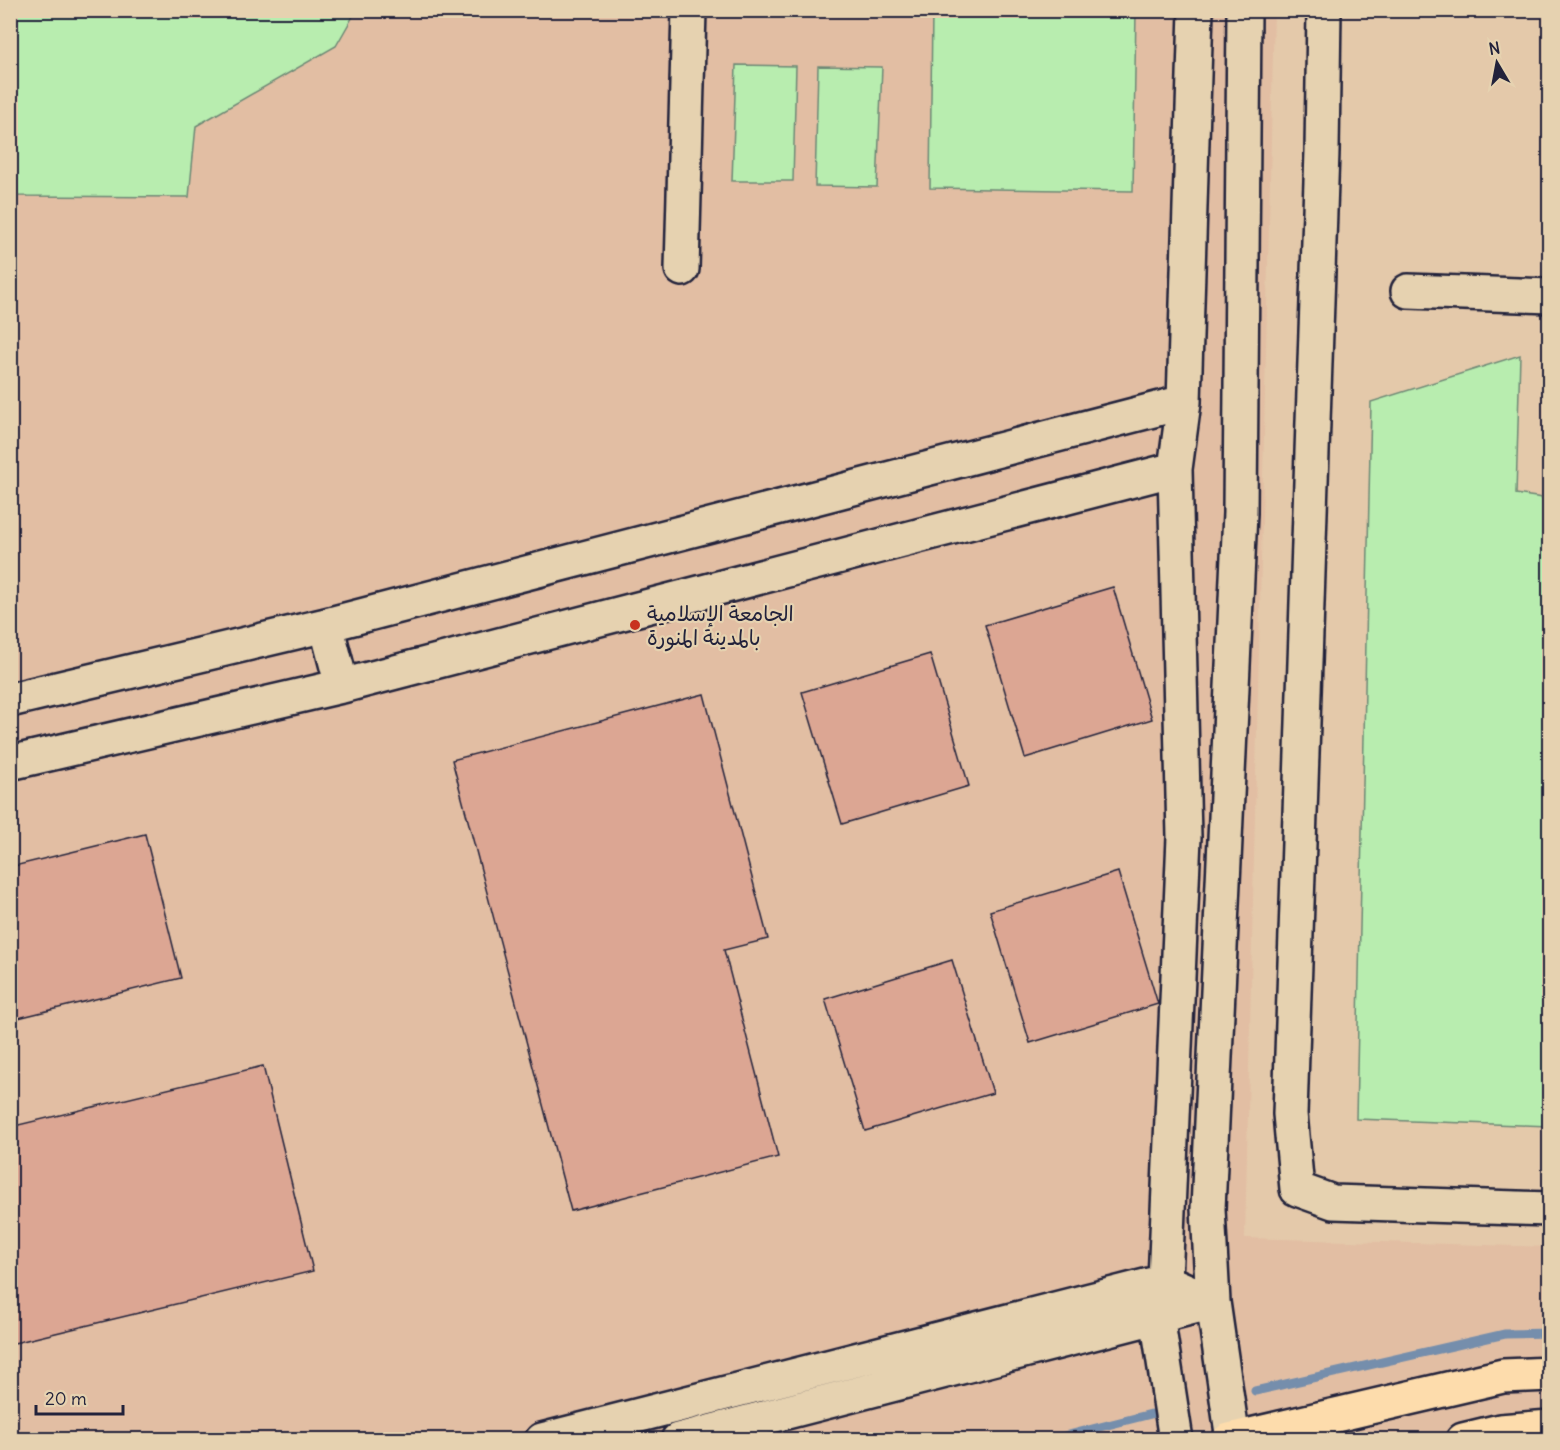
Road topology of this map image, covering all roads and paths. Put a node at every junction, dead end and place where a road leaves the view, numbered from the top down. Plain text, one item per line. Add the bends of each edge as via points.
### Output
1 (689, 10) edge
2 (1196, 10) edge
3 (1244, 10) edge
4 (1324, 10) edge
5 (682, 269) dead end
6 (1408, 291) dead end
7 (1550, 296) edge
8 (1184, 402) junction
9 (1175, 469) junction
10 (326, 625) junction
11 (342, 686) junction
12 (10, 700) edge
13 (10, 763) edge
14 (1550, 1209) edge
15 (1166, 1281) junction
16 (1213, 1302) junction
17 (1157, 1316) junction
18 (1550, 1374) edge
19 (1550, 1427) edge
20 (1232, 1439) edge
21 (542, 1440) edge
22 (678, 1440) edge
23 (1176, 1440) edge
24 (1463, 1440) edge

1 - 5 street
2 - 8 street
3 - 16 street via 1240,513 1208,1209
4 - 14 street via 1290,1114 1296,1189 1333,1202
6 - 7 street
8 - 9 street
8 - 10 street
9 - 11 street
9 - 15 street via 1184,837
10 - 11 street
10 - 12 street
11 - 13 street
15 - 16 street
15 - 17 street
15 - 21 street
16 - 17 street
16 - 20 street
17 - 22 street
17 - 23 street
18 - 20 main road via 1503,1376
19 - 24 main road via 1500,1431

